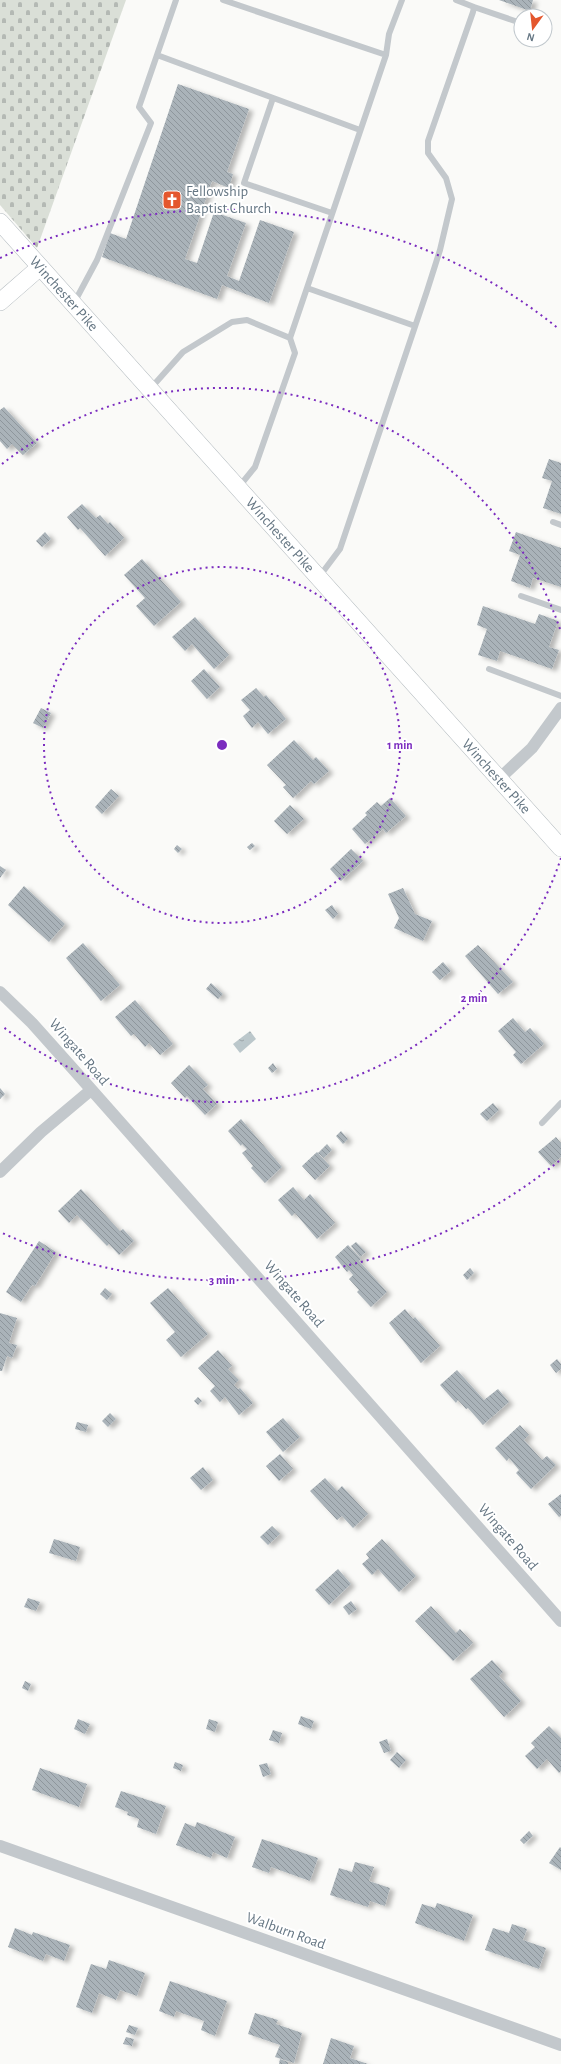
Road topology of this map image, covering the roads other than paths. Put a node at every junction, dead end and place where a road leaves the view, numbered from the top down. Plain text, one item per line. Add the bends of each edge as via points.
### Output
1 (176, 0) edge
2 (223, 0) edge
3 (402, 0) edge
4 (456, 0) edge
5 (474, 7) junction
6 (513, 19) edge
7 (157, 55) junction
8 (386, 55) junction
9 (273, 98) junction
10 (360, 130) junction
11 (332, 213) junction
12 (0, 222) edge
13 (39, 268) junction
14 (307, 288) junction
15 (0, 302) edge
16 (73, 305) junction
17 (415, 326) junction
18 (290, 338) junction
19 (149, 390) junction
20 (237, 489) junction
21 (553, 522) dead end
22 (561, 525) edge
23 (318, 579) junction
24 (521, 596) dead end
25 (561, 610) edge
26 (489, 669) dead end
27 (561, 696) edge
28 (561, 708) edge
29 (499, 779) junction
30 (561, 848) edge
31 (0, 992) edge
32 (91, 1090) junction
33 (561, 1103) edge
34 (542, 1123) dead end
35 (0, 1172) edge
36 (561, 1621) edge
37 (0, 1846) edge
38 (561, 2045) edge

1 - 7 lane
2 - 8 lane
3 - 8 lane via 389,34
4 - 5 lane
5 - 6 lane
5 - 17 lane via 428,141 428,153 446,178 452,199 440,250
7 - 9 lane
7 - 16 lane via 139,107 151,123 97,260
8 - 10 lane
9 - 10 lane
9 - 11 lane via 244,184
10 - 11 lane
11 - 14 lane
12 - 13 main road, Winchester Pike
13 - 15 main road
13 - 16 main road, Winchester Pike
14 - 17 lane
14 - 18 lane
16 - 19 main road, Winchester Pike
17 - 23 lane via 340,549
18 - 19 lane via 247,320 232,322 183,352
18 - 20 lane via 296,353 255,467
19 - 20 main road, Winchester Pike
20 - 23 main road, Winchester Pike
21 - 22 lane
23 - 29 main road, Winchester Pike
24 - 25 lane
26 - 27 lane
28 - 29 street via 532,748
29 - 30 main road, Winchester Pike
31 - 32 street, Wingate Road via 32,1023
32 - 35 street via 41,1132
32 - 36 street, Wingate Road
33 - 34 lane
37 - 38 street, Walburn Road

